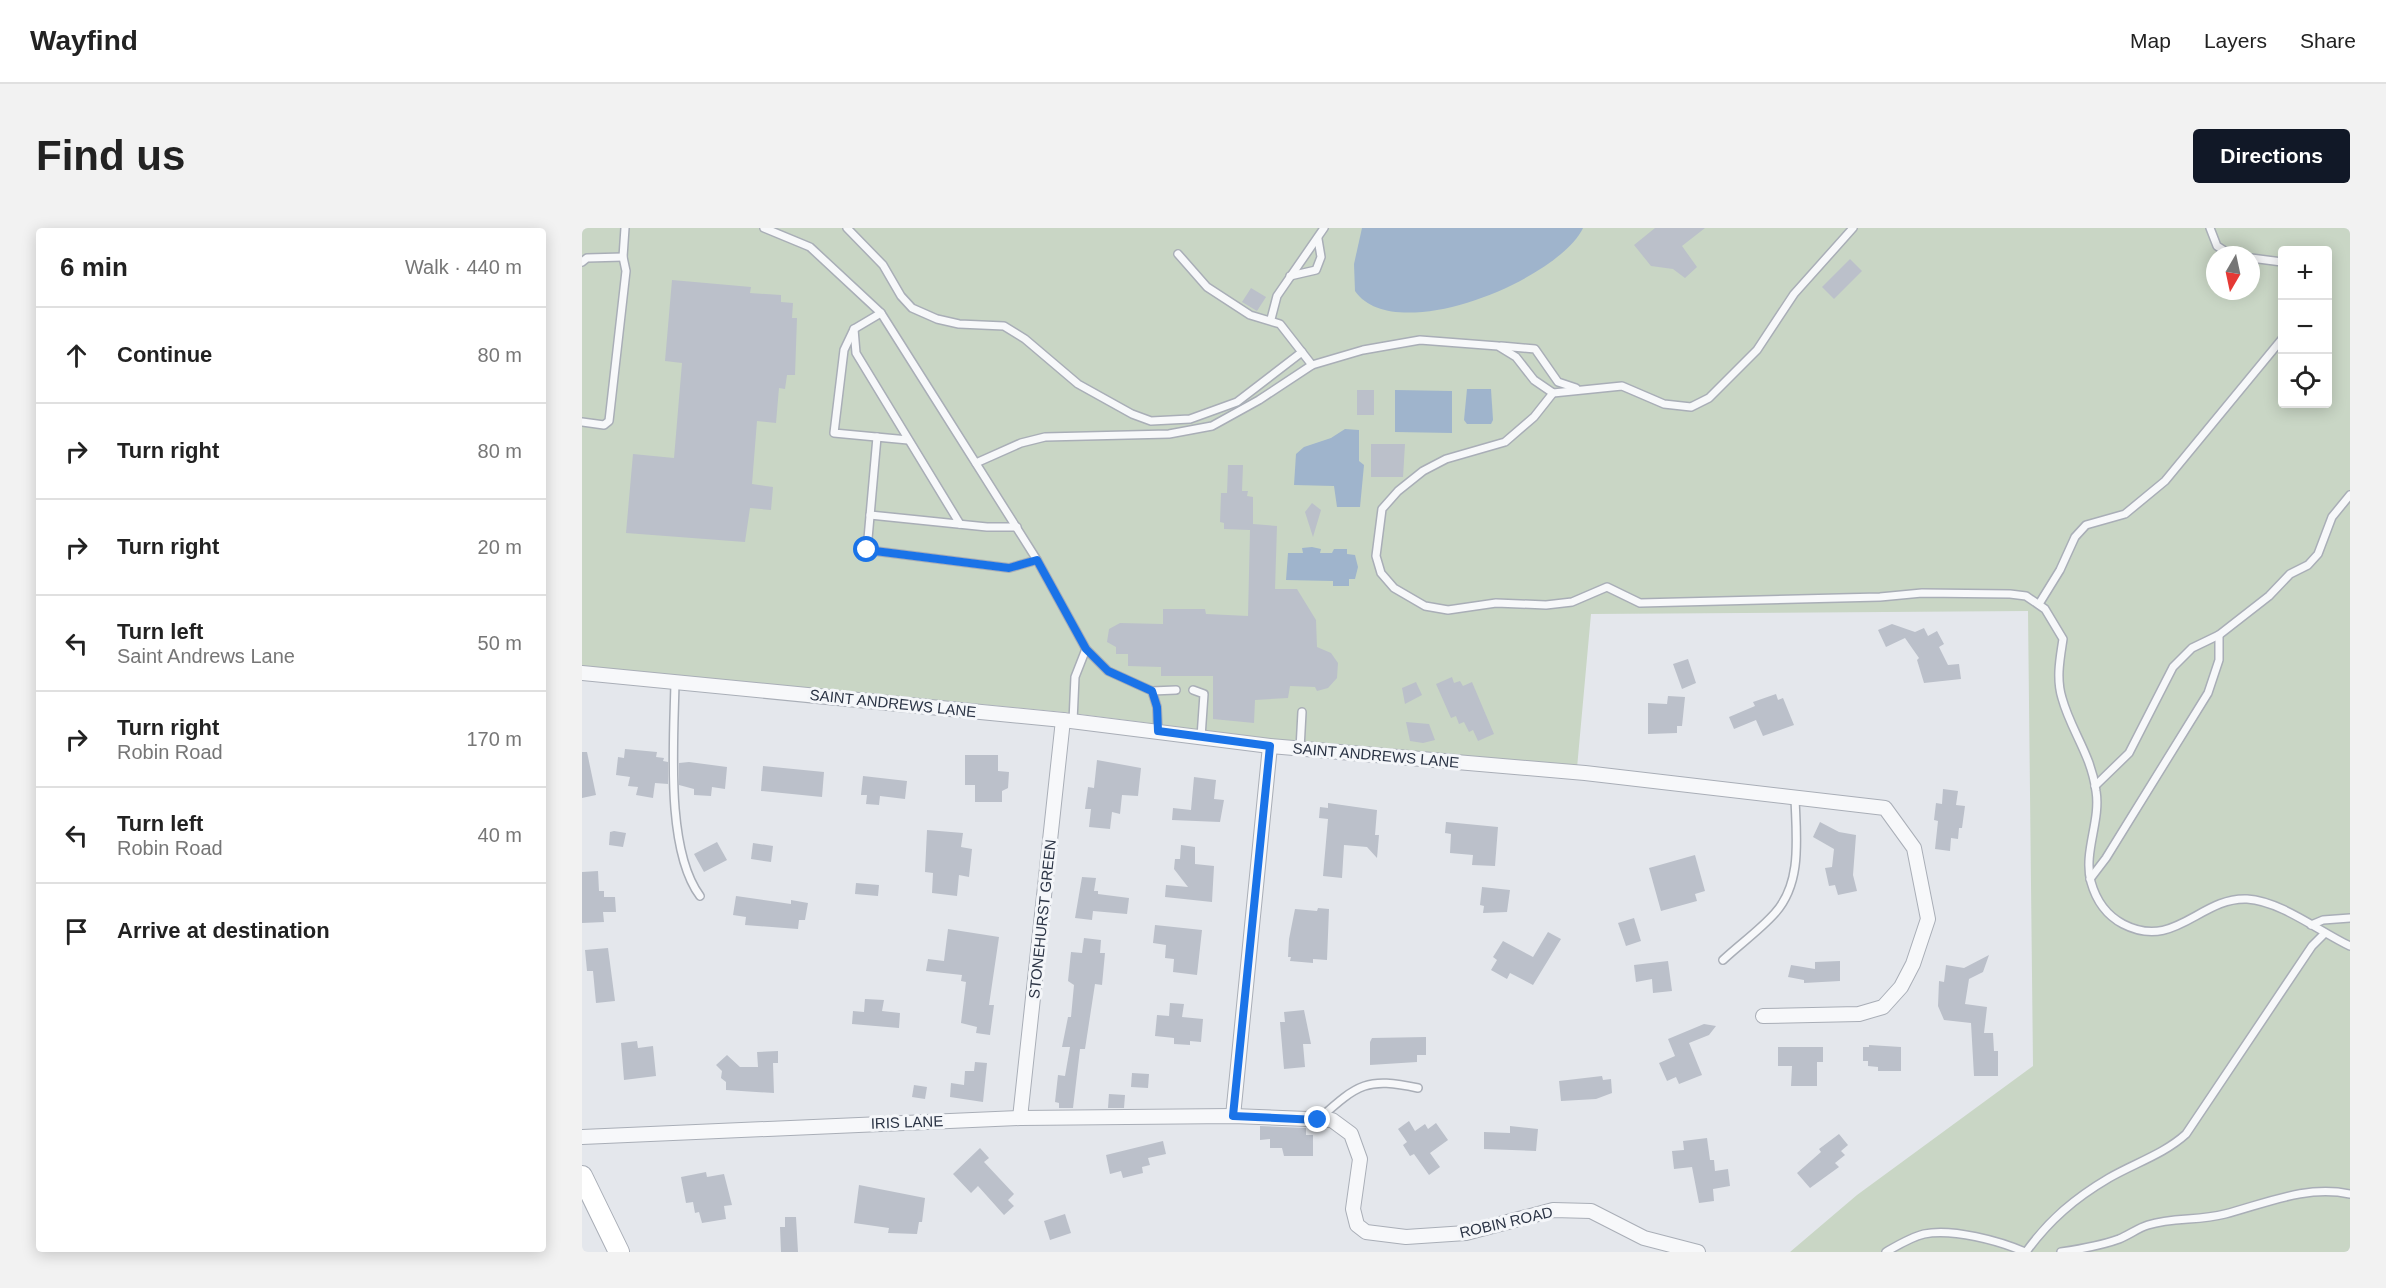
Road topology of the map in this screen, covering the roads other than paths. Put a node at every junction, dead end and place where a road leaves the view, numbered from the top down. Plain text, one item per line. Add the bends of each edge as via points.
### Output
1 (625, 228) edge
2 (764, 228) edge
3 (847, 228) edge
4 (1324, 228) edge
5 (1853, 228) edge
6 (2210, 228) edge
7 (1318, 238) junction
8 (2217, 246) edge
9 (1178, 254) dead end
10 (623, 257) junction
11 (2260, 259) edge
12 (2278, 261) edge
13 (582, 262) edge
14 (1290, 276) junction
15 (881, 313) junction
16 (1271, 319) junction
17 (854, 329) junction
18 (2278, 345) edge
19 (1498, 346) junction
20 (1302, 352) junction
21 (1312, 365) junction
22 (1585, 389) junction
23 (1553, 393) junction
24 (582, 422) edge
25 (877, 436) junction
26 (908, 440) junction
27 (976, 463) junction
28 (2350, 495) edge
29 (870, 515) junction
30 (960, 524) junction
31 (1017, 527) junction
32 (1037, 560) junction
33 (2039, 604) junction
34 (2219, 635) junction
35 (1086, 649) junction
36 (582, 674) edge
37 (675, 682) junction
38 (1176, 690) dead end
39 (1193, 690) dead end
40 (1152, 691) junction
41 (1302, 712) dead end
42 (1068, 720) junction
43 (1158, 731) junction
44 (1202, 737) junction
45 (1270, 746) junction
46 (1300, 749) junction
47 (2096, 786) junction
48 (1795, 797) junction
49 (2090, 879) junction
50 (700, 896) dead end
51 (2350, 918) edge
52 (2310, 925) junction
53 (2324, 934) junction
54 (2350, 946) edge
55 (1724, 960) dead end
56 (1763, 1016) dead end
57 (1419, 1088) dead end
58 (1233, 1116) junction
59 (1020, 1118) junction
60 (1318, 1120) junction
61 (582, 1137) edge
62 (582, 1176) edge
63 (2350, 1194) edge
64 (619, 1252) edge
65 (1698, 1252) edge
66 (1886, 1252) edge
67 (2025, 1252) edge
68 (2061, 1252) edge

1 - 10 lane
2 - 15 lane via 810,248
3 - 20 lane via 883,265 912,308 959,324 1004,326 1078,384 1150,421 1190,419 1237,402
4 - 7 lane
5 - 22 lane via 1794,294 1757,350 1709,398 1691,407 1664,404 1622,386
6 - 8 lane
7 - 14 lane
7 - 14 lane via 1321,257 1316,270
9 - 16 lane via 1207,287 1250,315
10 - 13 lane via 597,257
10 - 24 lane via 626,271 609,421 604,425
11 - 12 lane
14 - 16 lane via 1277,296
15 - 17 lane
15 - 27 lane
16 - 20 lane via 1280,324
17 - 25 lane via 844,350 834,433
17 - 26 lane via 856,353
18 - 33 lane via 2165,481 2124,514 2086,525 2075,537
19 - 21 lane via 1420,340 1363,350
19 - 22 lane via 1535,349 1558,381
19 - 23 lane via 1516,357 1541,387
20 - 21 lane
21 - 27 lane via 1212,426 1169,434 1045,437
22 - 23 lane
23 - 33 lane via 1534,417 1505,442 1446,459 1423,471 1382,509 1376,556 1381,573 1394,588 1425,606 1448,610 1496,603 1572,602 1607,587 1640,603 1955,593 2026,596
25 - 26 lane
25 - 29 lane
26 - 30 lane
27 - 31 lane
28 - 34 lane via 2332,517 2313,560 2290,574 2270,596
29 - 30 lane
29 - 32 lane via 867,550 872,552 1009,568
30 - 31 lane
31 - 32 lane
32 - 35 lane
33 - 47 lane via 2056,623 2063,639 2058,669 2062,698 2093,768
34 - 47 lane via 2192,648 2173,667 2129,753
34 - 49 lane via 2218,660 2208,693
35 - 40 lane via 1108,671
35 - 42 lane via 1075,677
36 - 37 street, SAINT ANDREWS LANE
37 - 42 street, SAINT ANDREWS LANE
37 - 50 lane via 677,822 693,886
38 - 40 lane
39 - 44 lane via 1204,694
40 - 43 lane
41 - 46 lane
42 - 43 street, SAINT ANDREWS LANE
42 - 59 street, STONEHURST GREEN
43 - 44 street, SAINT ANDREWS LANE
44 - 45 street, SAINT ANDREWS LANE
45 - 46 street, SAINT ANDREWS LANE
45 - 58 street
46 - 48 street, SAINT ANDREWS LANE via 1584,773
47 - 49 lane
48 - 55 lane via 1797,849 1789,887 1773,915
48 - 56 street, SAINT ANDREWS LANE via 1885,808 1914,848 1928,919 1913,964 1901,987 1883,1007 1860,1014
49 - 52 lane via 2104,911 2136,930 2169,930 2217,906 2248,899 2292,914
51 - 52 lane
52 - 53 lane
53 - 54 lane
53 - 67 lane via 2312,946 2186,1134 2174,1145 2110,1177 2058,1213
57 - 60 lane via 1387,1082 1368,1084 1349,1092
58 - 59 street, IRIS LANE
58 - 60 street, ROBIN ROAD
59 - 61 street, IRIS LANE
60 - 65 street, ROBIN ROAD via 1332,1120 1352,1134 1360,1159 1353,1209 1357,1225 1366,1232 1406,1237 1466,1233 1553,1210 1591,1211 1644,1238
62 - 64 main road
63 - 68 lane via 2298,1193 2214,1216 2145,1225 2121,1238
66 - 67 lane via 1925,1234 2003,1242

